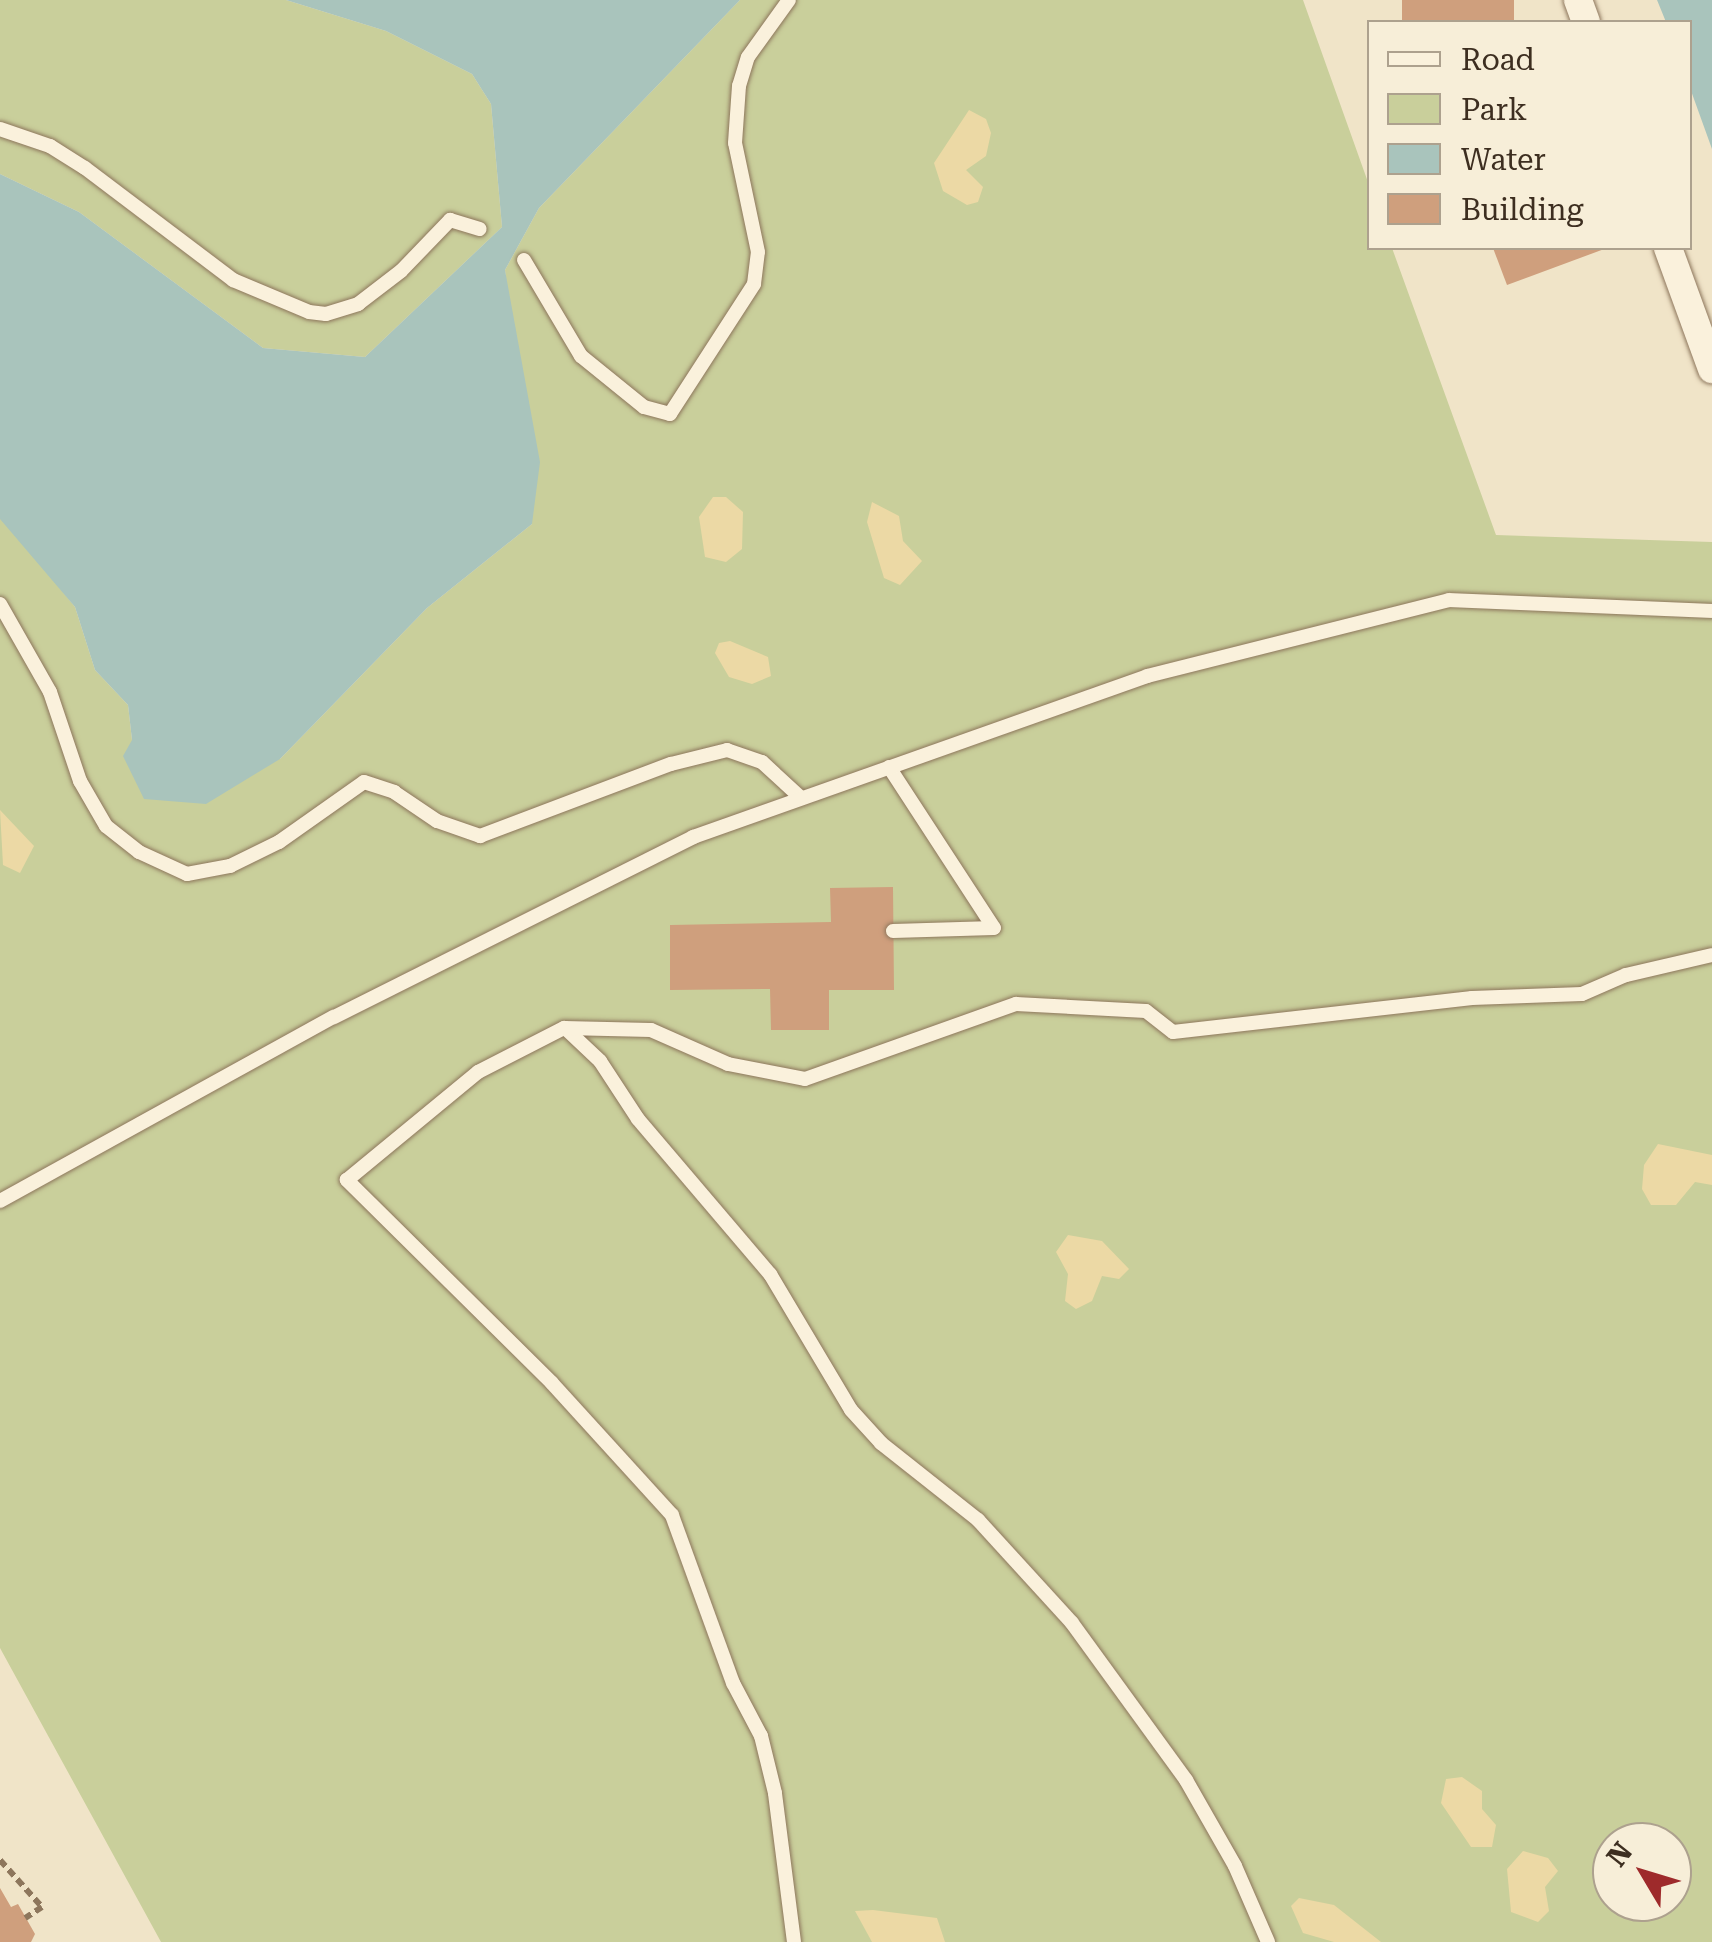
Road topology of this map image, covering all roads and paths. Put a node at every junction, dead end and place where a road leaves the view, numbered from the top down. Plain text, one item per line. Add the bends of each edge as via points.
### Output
1 (789, 0) edge
2 (0, 128) edge
3 (480, 228) dead end
4 (1669, 250) edge
5 (524, 260) dead end
6 (1712, 369) edge
7 (0, 604) edge
8 (1712, 611) edge
9 (889, 767) junction
10 (801, 798) junction
11 (893, 931) dead end
12 (1712, 955) edge
13 (564, 1028) junction
14 (0, 1201) edge
15 (0, 1860) edge
16 (26, 1918) dead end
17 (794, 1942) edge
18 (1268, 1942) edge

1 - 5 lane via 748,57 739,86 735,144 758,252 754,284 670,414 644,407 581,356
2 - 3 lane via 85,168 233,280 309,312 358,304 450,220
4 - 6 street
7 - 10 lane via 50,692 80,781 106,826 186,874 230,866 279,842 364,782 394,792 436,822 480,836 670,764 728,750 762,762
8 - 9 lane via 1449,600 1147,676
9 - 10 lane
9 - 11 lane via 994,928
10 - 14 lane via 693,837 334,1017
12 - 13 lane via 1626,975 1582,994 1472,998 1173,1032 1146,1011 1016,1004 805,1079 728,1064 651,1030
13 - 17 lane via 478,1072 347,1180 552,1383 672,1515 733,1683 760,1736 776,1792
13 - 18 lane via 600,1061 638,1119 770,1274 851,1410 881,1443 978,1520 1082,1636 1186,1780 1236,1866
15 - 16 path via 42,1907

